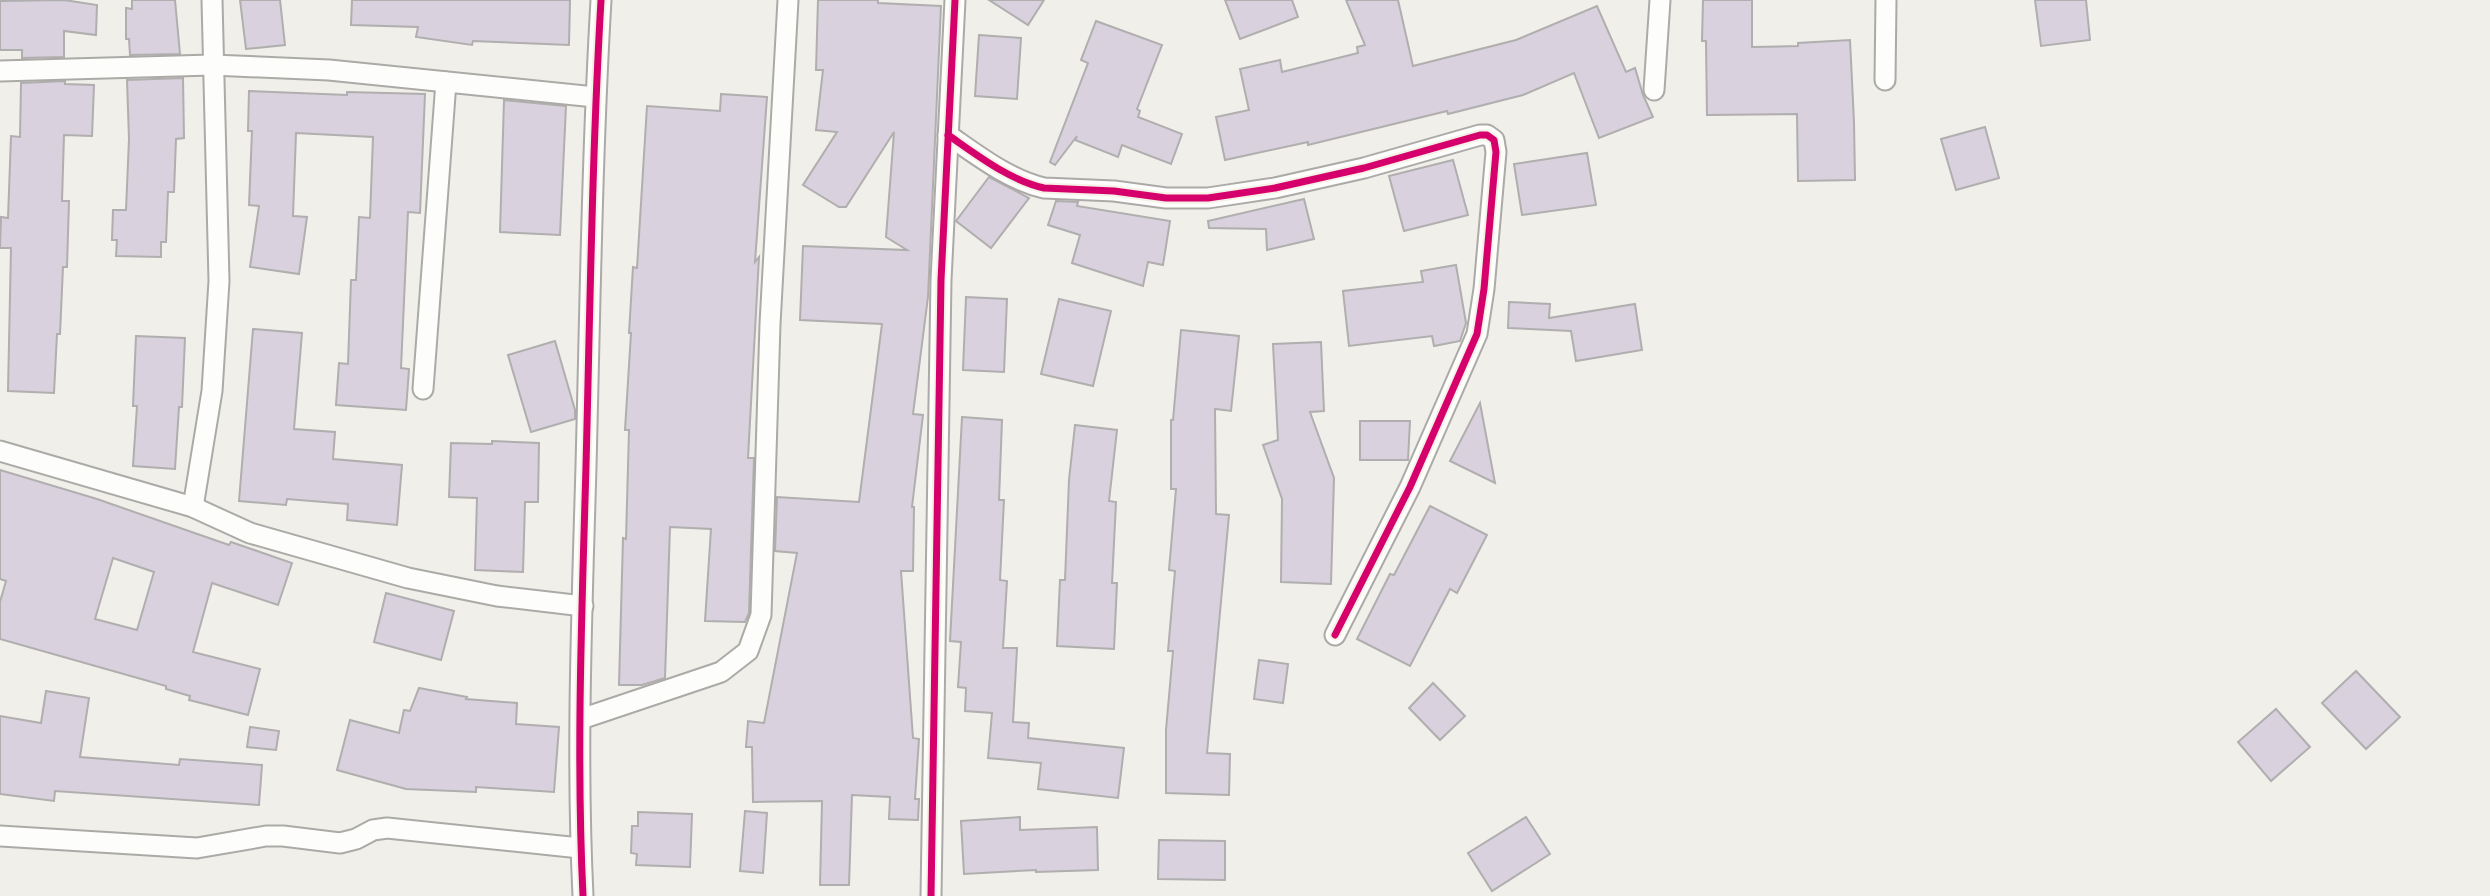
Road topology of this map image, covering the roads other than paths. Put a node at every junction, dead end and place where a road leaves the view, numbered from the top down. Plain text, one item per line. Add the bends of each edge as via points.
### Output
1 (212, 0) edge
2 (601, 0) edge
3 (788, 0) edge
4 (955, 0) edge
5 (1660, 0) edge
6 (1886, 0) edge
7 (212, 65) junction
8 (0, 71) edge
9 (1885, 80) dead end
10 (446, 82) junction
11 (1654, 90) dead end
12 (595, 97) junction
13 (948, 135) junction
14 (423, 389) dead end
15 (0, 451) edge
16 (193, 507) junction
17 (583, 606) junction
18 (1335, 635) dead end
19 (581, 719) junction
20 (0, 836) edge
21 (580, 848) junction
22 (583, 896) edge
23 (931, 896) edge

1 - 7 street
2 - 12 street
3 - 19 street via 770,324 761,615 748,651 721,672
4 - 13 street
5 - 11 street
6 - 9 street
7 - 8 street
7 - 10 street
7 - 16 street via 219,281 212,391
10 - 12 street
10 - 14 street
12 - 17 street
13 - 18 street via 1034,186 1166,198 1208,198 1275,188 1480,135 1494,140 1484,289 1476,334 1410,488
13 - 23 street
15 - 16 street
16 - 17 street via 250,533 408,578 497,596
17 - 19 street
19 - 21 street
20 - 21 street via 197,848 266,836 340,843 387,828
21 - 22 street

